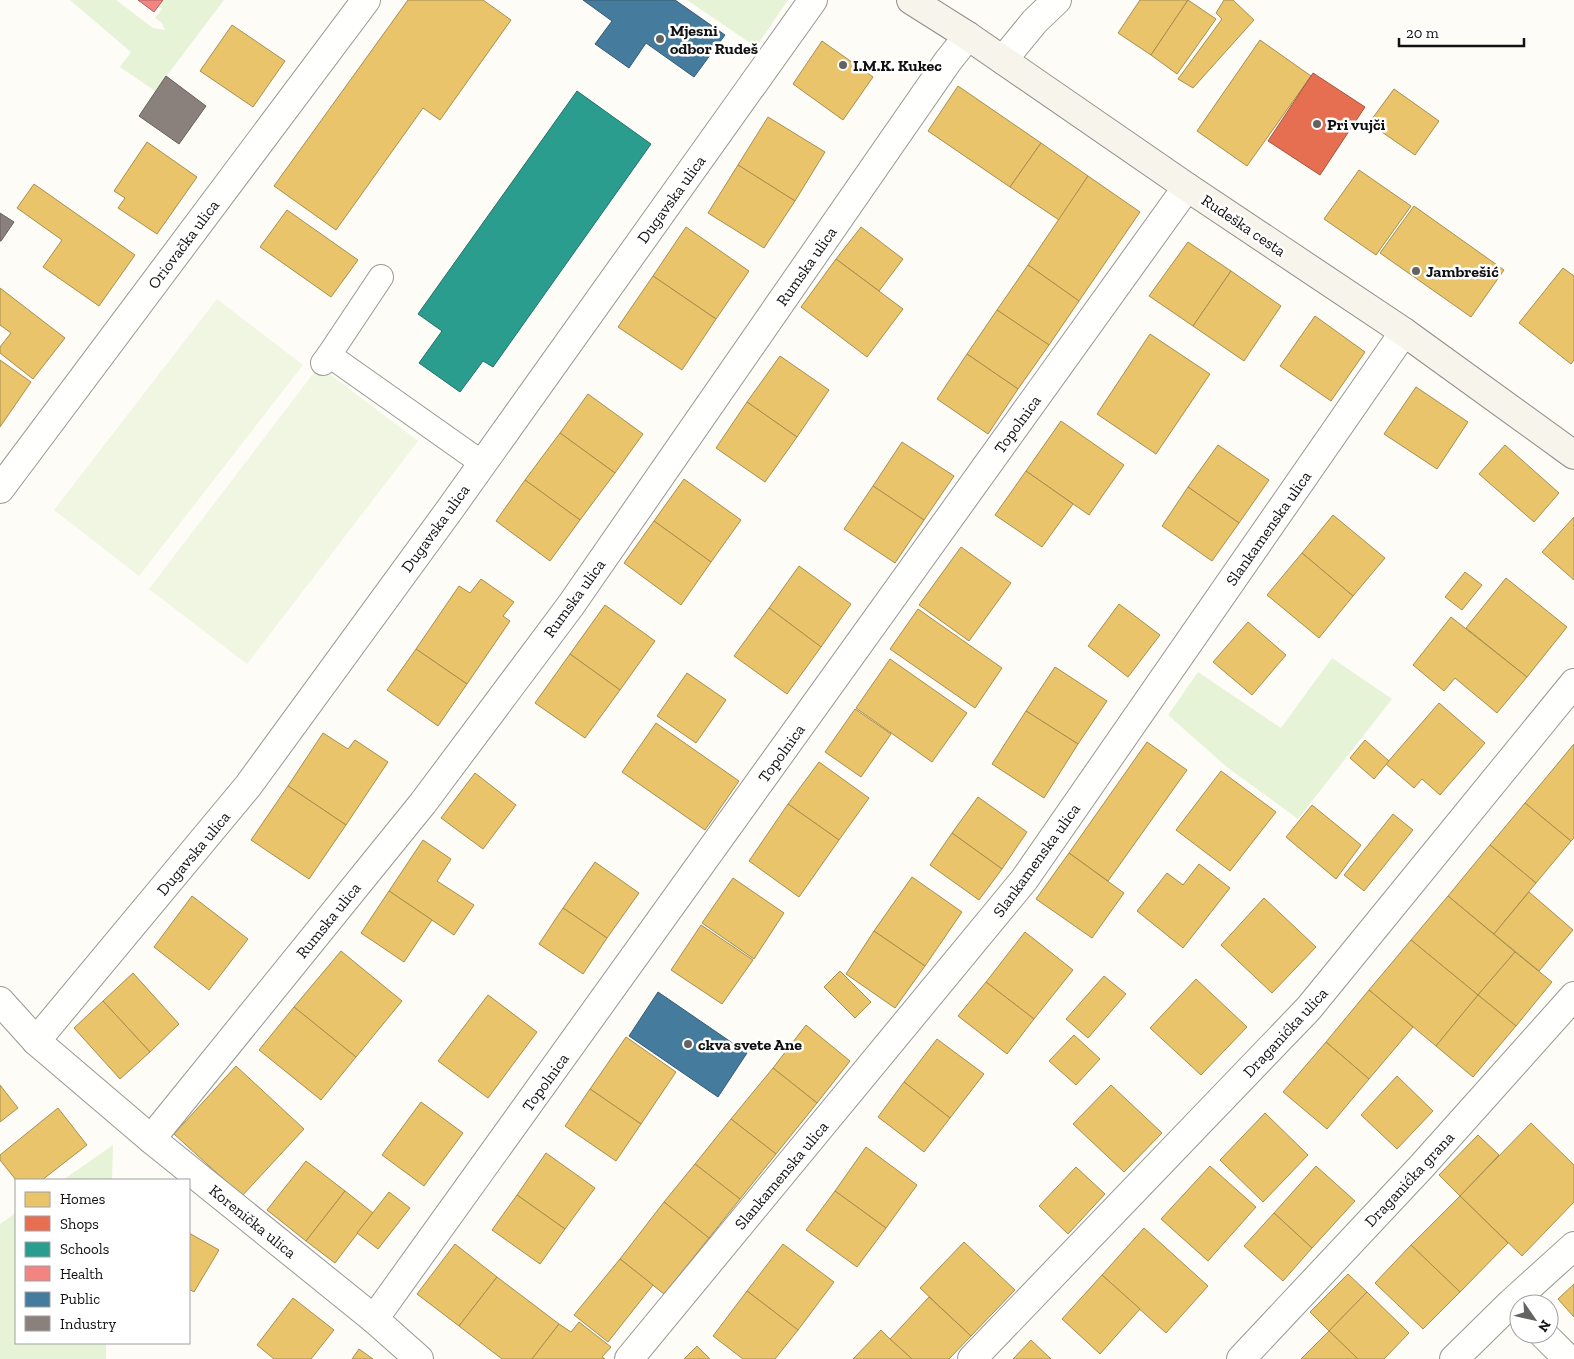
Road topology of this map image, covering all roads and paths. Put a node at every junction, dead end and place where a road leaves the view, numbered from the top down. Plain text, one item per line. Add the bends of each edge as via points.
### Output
1 (366, 0) edge
2 (813, 0) edge
3 (911, 0) edge
4 (1057, 0) edge
5 (968, 36) junction
6 (1002, 60) junction
7 (1187, 187) junction
8 (381, 277) dead end
9 (1404, 332) junction
10 (1574, 455) edge
11 (482, 463) junction
12 (0, 489) edge
13 (1574, 683) edge
14 (1574, 996) edge
15 (0, 1001) edge
16 (36, 1041) junction
17 (151, 1139) junction
18 (1574, 1246) edge
19 (1527, 1294) edge
20 (1509, 1311) edge
21 (374, 1319) junction
22 (1553, 1344) edge
23 (419, 1359) edge
24 (629, 1359) edge
25 (972, 1359) edge
26 (1241, 1359) edge
27 (1454, 1359) edge
28 (1568, 1359) edge

1 - 12 street, Oriovačka ulica
2 - 11 street, Dugavska ulica
3 - 5 street, Rudeška cesta
4 - 6 street
5 - 6 street, Rudeška cesta
5 - 17 street, Rumska ulica via 565,613 422,804
6 - 7 street, Rudeška cesta
7 - 9 street, Rudeška cesta
7 - 21 street, Topolnica
8 - 11 lane via 326,359
9 - 10 street, Rudeška cesta
9 - 24 street, Slankamenska ulica via 1024,880
11 - 16 street, Dugavska ulica via 248,786
13 - 25 street, Draganićka ulica via 1309,1008
14 - 26 street, Draganićka grana via 1422,1166
15 - 16 street, Korenička ulica
16 - 17 street, Korenička ulica
17 - 21 street, Korenička ulica
18 - 19 street
20 - 27 street
21 - 23 street, Korenička ulica
22 - 28 street

